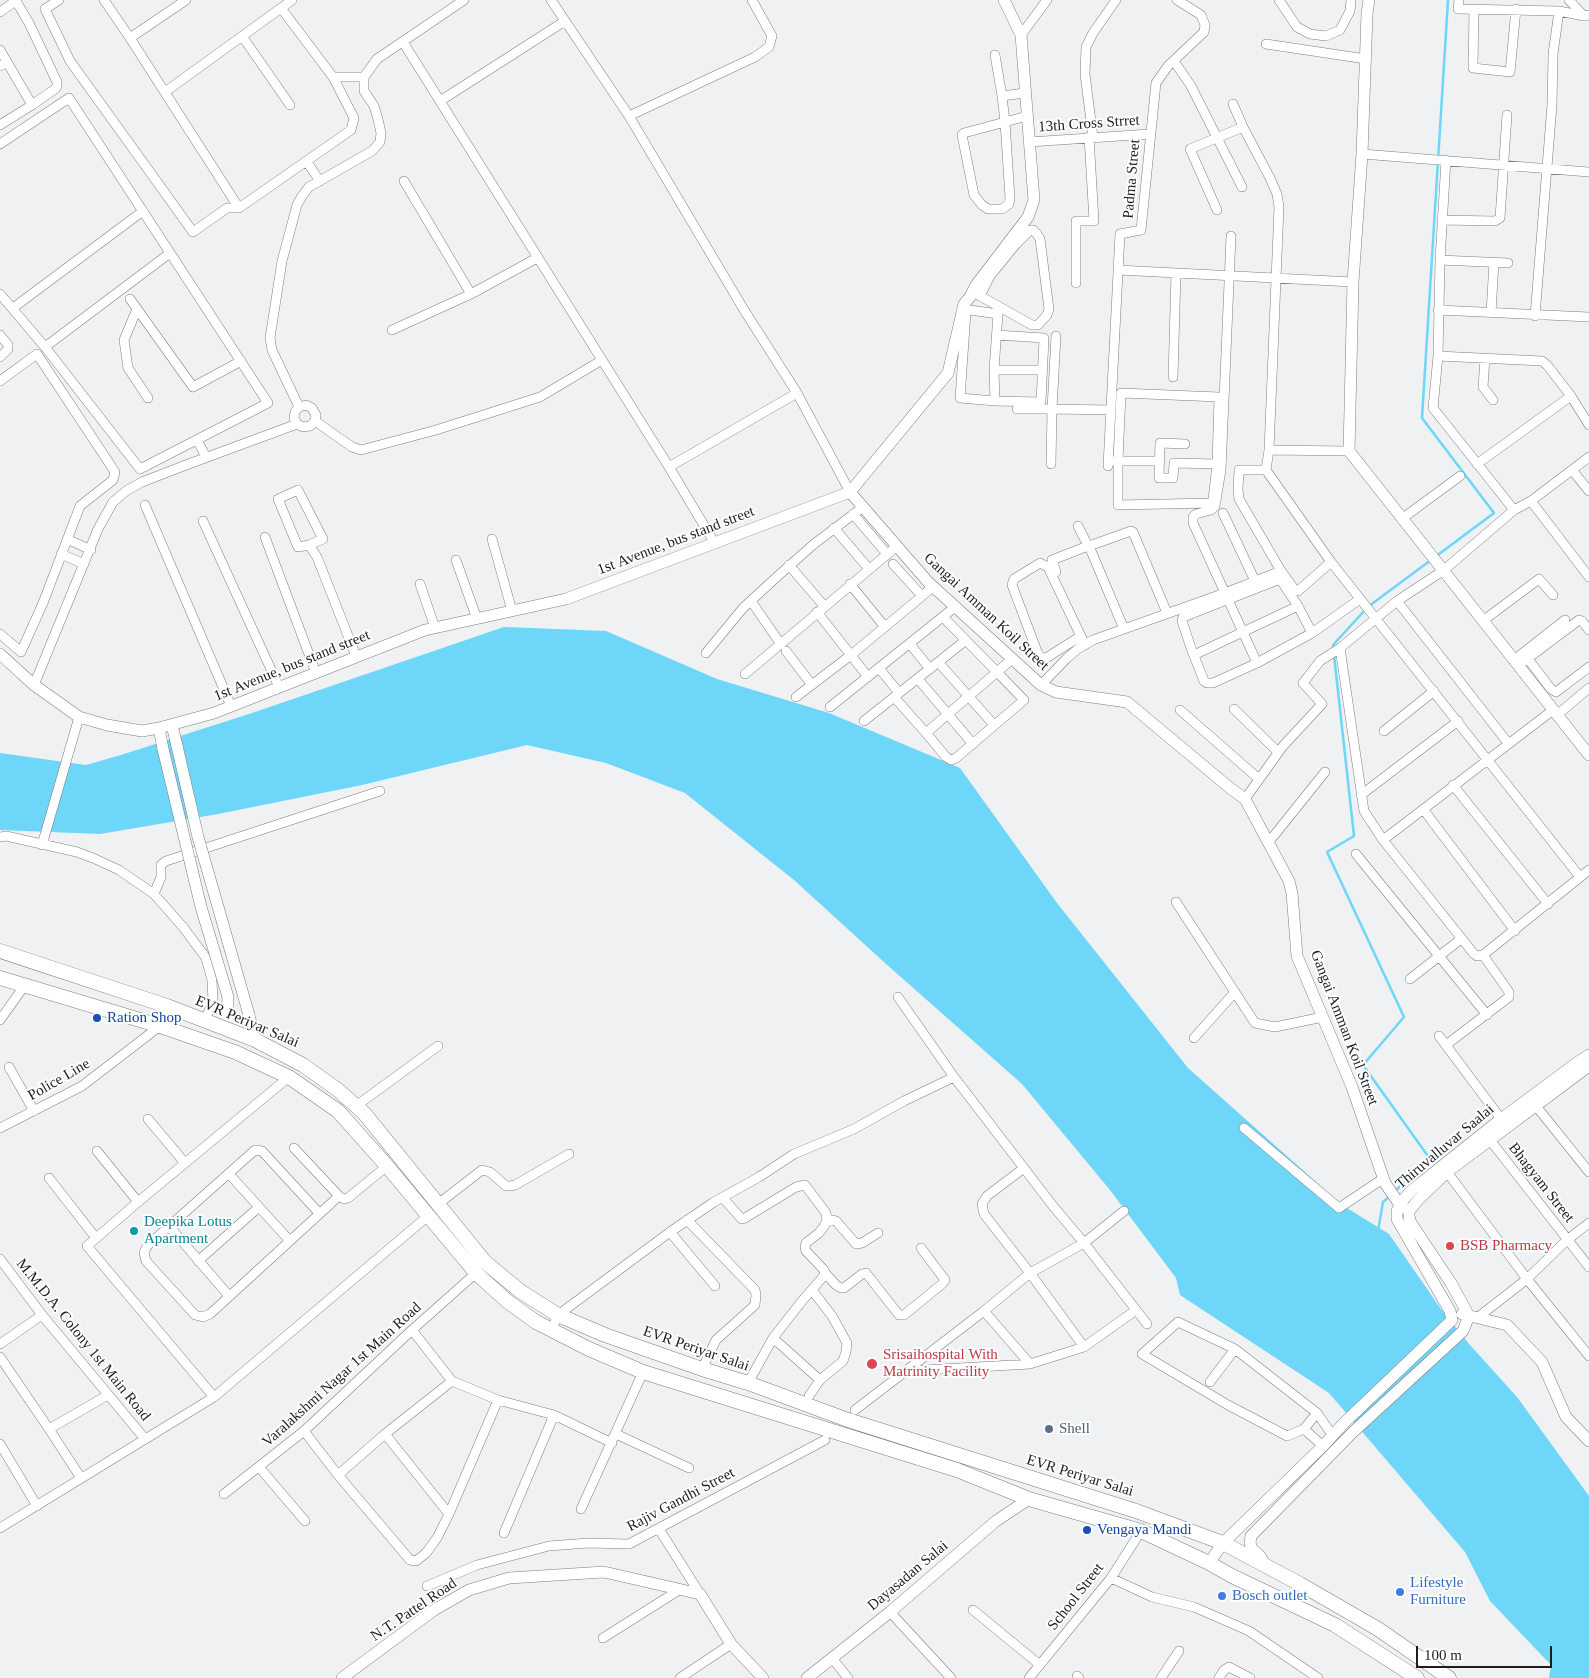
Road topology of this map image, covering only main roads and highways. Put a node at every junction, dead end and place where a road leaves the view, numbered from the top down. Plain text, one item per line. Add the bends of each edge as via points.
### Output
1 (0, 951) edge
2 (0, 978) edge
3 (1243, 1555) junction
4 (1232, 1576) junction
5 (1416, 1678) edge
6 (1450, 1678) edge

1 - 3 main road, EVR Periyar Salai via 167,1006 255,1040 303,1065 356,1106 376,1127 485,1262 520,1291 558,1315 605,1335 848,1420 1136,1511 1224,1544
2 - 4 main road via 160,1026 235,1052 289,1077 338,1111 476,1274 507,1301 589,1349 643,1372 957,1470 1029,1499 1142,1531
3 - 4 main road
3 - 6 main road, EVR Periyar Salai via 1378,1629
4 - 5 main road via 1335,1625

